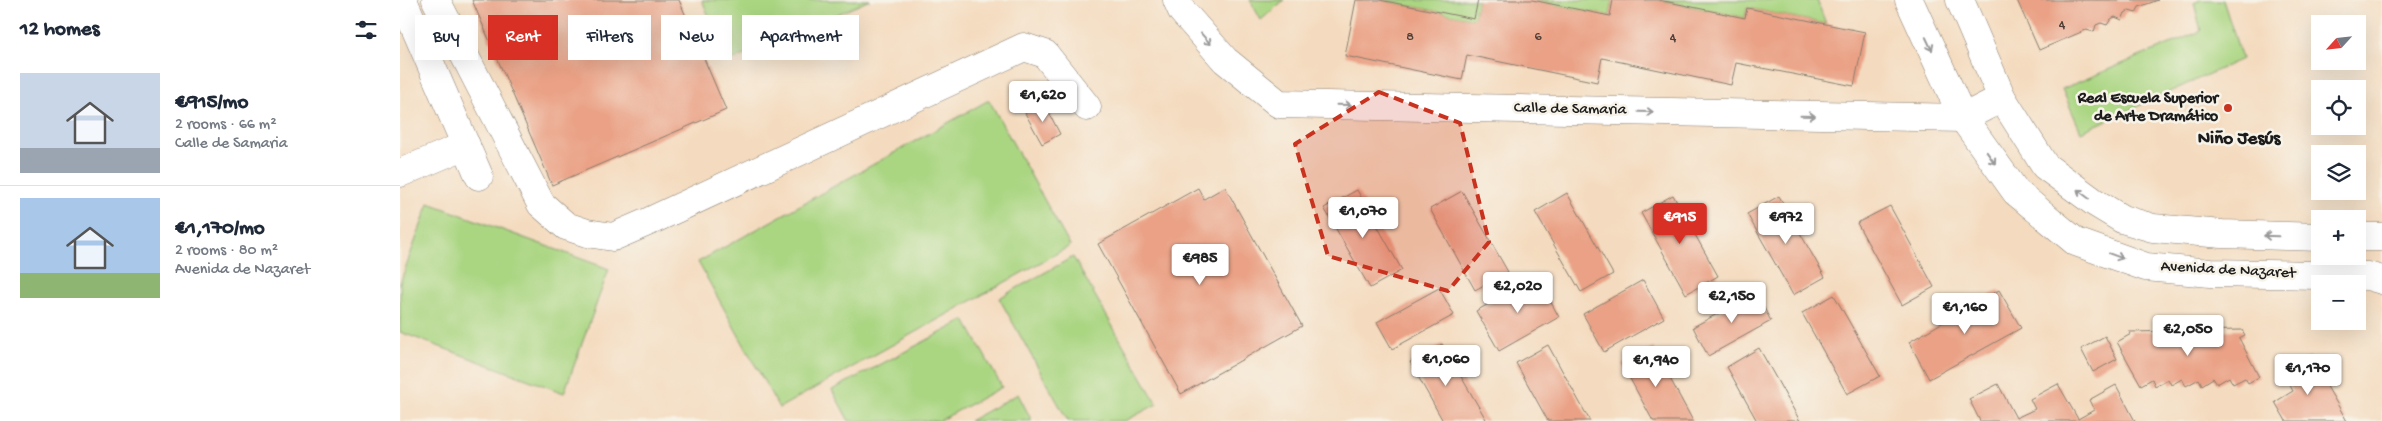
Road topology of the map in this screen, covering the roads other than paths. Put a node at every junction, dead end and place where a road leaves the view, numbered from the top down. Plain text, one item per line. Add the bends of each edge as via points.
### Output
1 (403, 0) edge
2 (436, 0) edge
3 (1177, 0) edge
4 (1909, 0) edge
5 (1960, 0) edge
6 (2002, 98) junction
7 (1087, 107) dead end
8 (1963, 118) junction
9 (466, 145) junction
10 (400, 173) edge
11 (479, 176) dead end
12 (2311, 237) edge
13 (2366, 237) edge
14 (2382, 237) edge
15 (2382, 280) edge

1 - 9 main road
2 - 7 main road via 541,204 566,226 587,233 613,237 650,222 1024,47 1045,54
3 -> 8 main road, Calle de Samaria via 1182,11 1225,60 1279,104
4 -> 8 main road, Avenida de Nazaret
5 - 6 main road
6 - 8 main road, Calle de Samaria
12 -> 6 main road via 2188,232 2153,228 2122,218 2045,166
8 -> 15 main road, Avenida de Nazaret via 2016,192 2076,242 2146,267 2210,273 2368,276
9 - 10 main road
9 - 11 main road
13 - 14 main road

